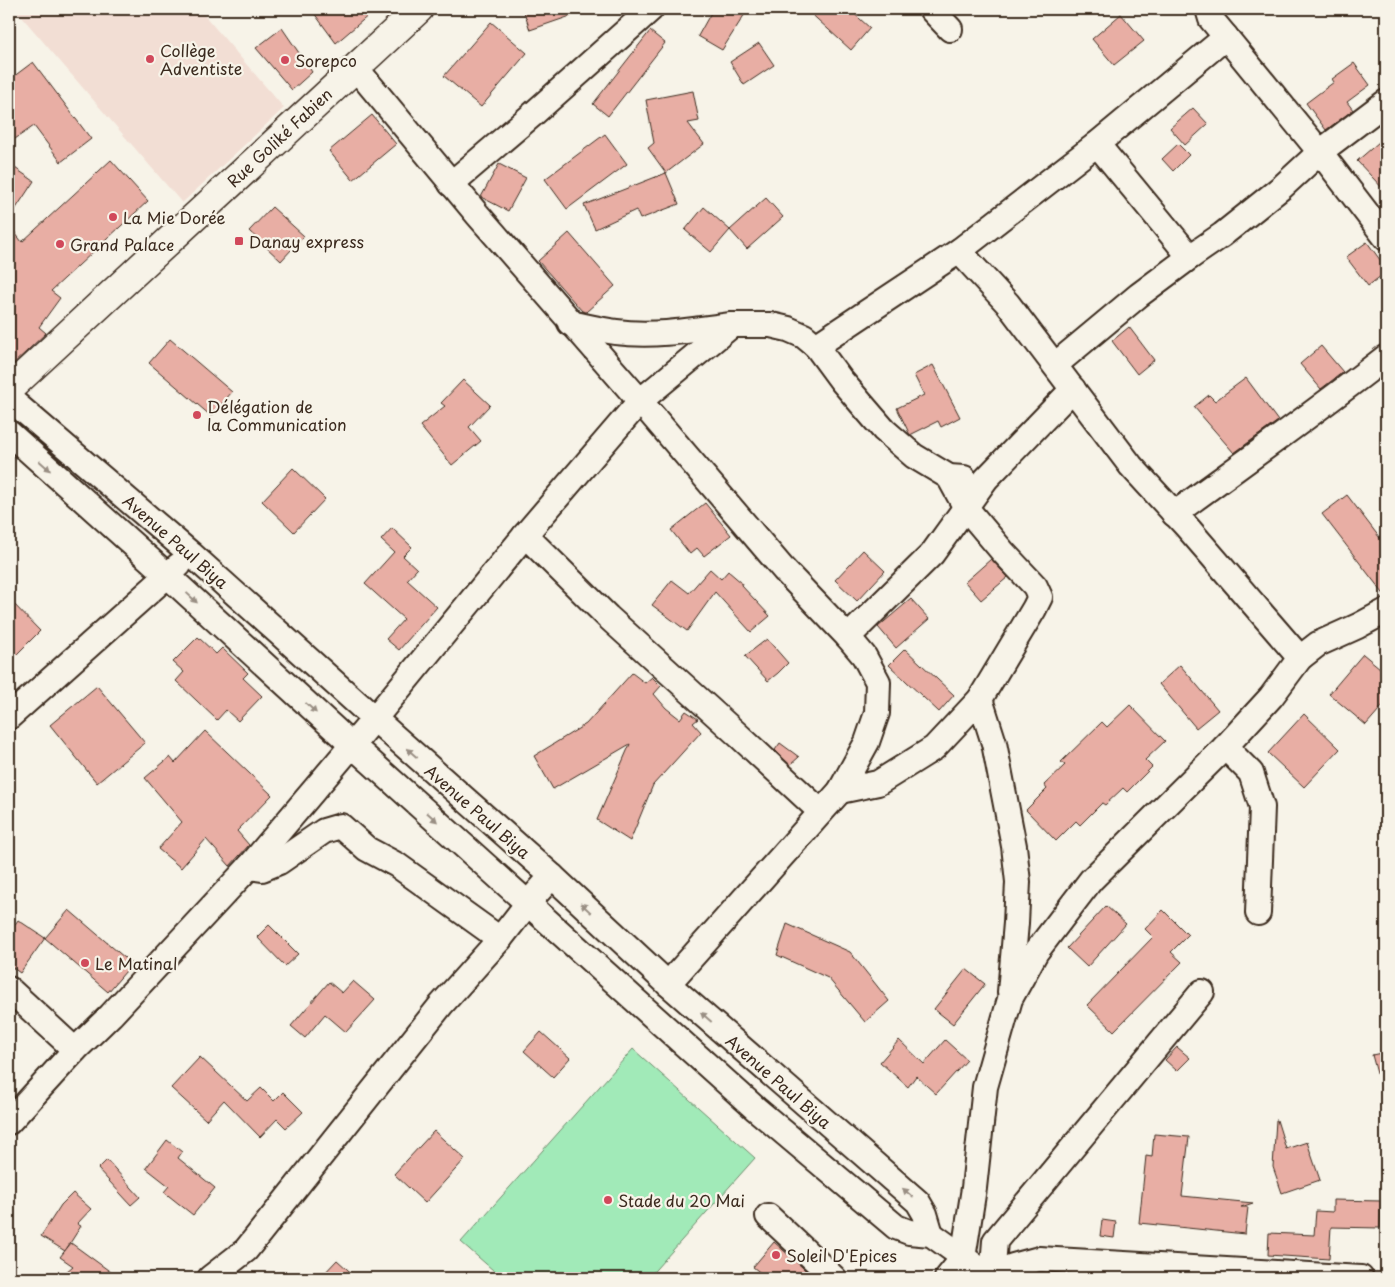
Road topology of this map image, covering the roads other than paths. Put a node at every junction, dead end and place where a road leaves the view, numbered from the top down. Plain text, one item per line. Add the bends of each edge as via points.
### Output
1 (419, 9) edge
2 (651, 9) edge
3 (931, 9) edge
4 (1208, 9) edge
5 (950, 29) dead end
6 (1226, 37) junction
7 (356, 67) junction
8 (1386, 102) edge
9 (1097, 144) junction
10 (1320, 152) junction
11 (451, 184) junction
12 (1386, 238) edge
13 (960, 251) junction
14 (1190, 256) junction
15 (570, 323) junction
16 (732, 325) junction
17 (816, 346) junction
18 (1386, 357) edge
19 (1055, 365) junction
20 (1074, 389) junction
21 (9, 398) edge
22 (640, 401) junction
23 (9, 433) edge
24 (949, 478) junction
25 (986, 479) junction
26 (966, 508) junction
27 (1174, 514) junction
28 (524, 535) junction
29 (191, 554) junction
30 (168, 576) junction
31 (1386, 611) edge
32 (848, 637) junction
33 (1300, 658) junction
34 (980, 699) junction
35 (9, 718) edge
36 (375, 718) junction
37 (352, 746) junction
38 (1225, 747) junction
39 (840, 791) junction
40 (821, 812) junction
41 (249, 867) junction
42 (552, 876) junction
43 (528, 903) junction
44 (1258, 913) dead end
45 (500, 939) junction
46 (668, 984) junction
47 (9, 989) edge
48 (1202, 992) dead end
49 (1010, 999) junction
50 (75, 1050) junction
51 (9, 1122) edge
52 (768, 1216) dead end
53 (931, 1234) junction
54 (963, 1258) junction
55 (1305, 1277) edge
56 (210, 1278) edge
57 (834, 1278) edge
58 (947, 1278) edge
59 (992, 1278) edge
60 (1361, 1278) edge

1 - 7 highway, Rue Goliké Fabien
2 - 11 street
3 - 5 street
4 - 6 street via 1211,19
6 - 9 street
6 - 10 street
7 - 11 street
7 - 21 highway, Rue Goliké Fabien
8 - 10 street
9 - 13 street
9 - 14 street
10 - 12 street
10 - 14 street via 1277,192
11 - 15 street
13 - 17 street
13 - 19 street via 1008,304
14 - 19 street
15 - 16 street via 616,332 646,333
15 - 22 street
16 - 17 street via 771,325 788,329
16 - 22 street
17 - 24 street via 884,430 914,456
18 - 27 street
19 - 20 street
20 - 25 street
20 - 27 street via 1131,466
21 - 29 street, Avenue Paul Biya
22 - 28 street
22 - 32 street via 784,570
23 -> 30 street
24 - 25 street
24 - 26 street
25 - 26 street
26 - 32 street via 932,554
26 - 34 street via 1036,586 1040,597
27 - 33 street
28 - 36 street
28 - 40 street via 608,617
29 - 30 street
29 - 36 street, Avenue Paul Biya
30 - 35 street
30 -> 37 street
31 - 33 street via 1318,644
32 - 39 street via 864,656 878,682 877,714 867,742
33 - 38 street via 1271,697
34 - 39 street via 934,748 878,783
34 - 49 street via 994,743 1018,882
36 - 37 street
42 -> 36 street, Avenue Paul Biya
37 - 41 street
37 -> 43 street
38 - 44 street via 1251,773 1262,807
38 - 49 street via 1091,880 1036,952
39 - 40 street
40 - 46 street
41 - 45 street via 262,869 279,862 324,831 341,826 367,849 398,865
41 - 50 street via 112,1016
42 - 43 street
46 -> 42 street, Avenue Paul Biya
43 - 45 street
43 - 53 street via 756,1109 896,1227
45 - 56 street via 440,1005 246,1250
53 -> 46 street, Avenue Paul Biya via 918,1202
47 - 50 street
48 - 59 street via 995,1241
49 - 54 street via 986,1088
50 - 51 street
52 - 57 street
53 - 54 street
54 - 58 street
54 - 59 street
55 - 59 street via 1039,1259 1013,1266
55 - 60 street

